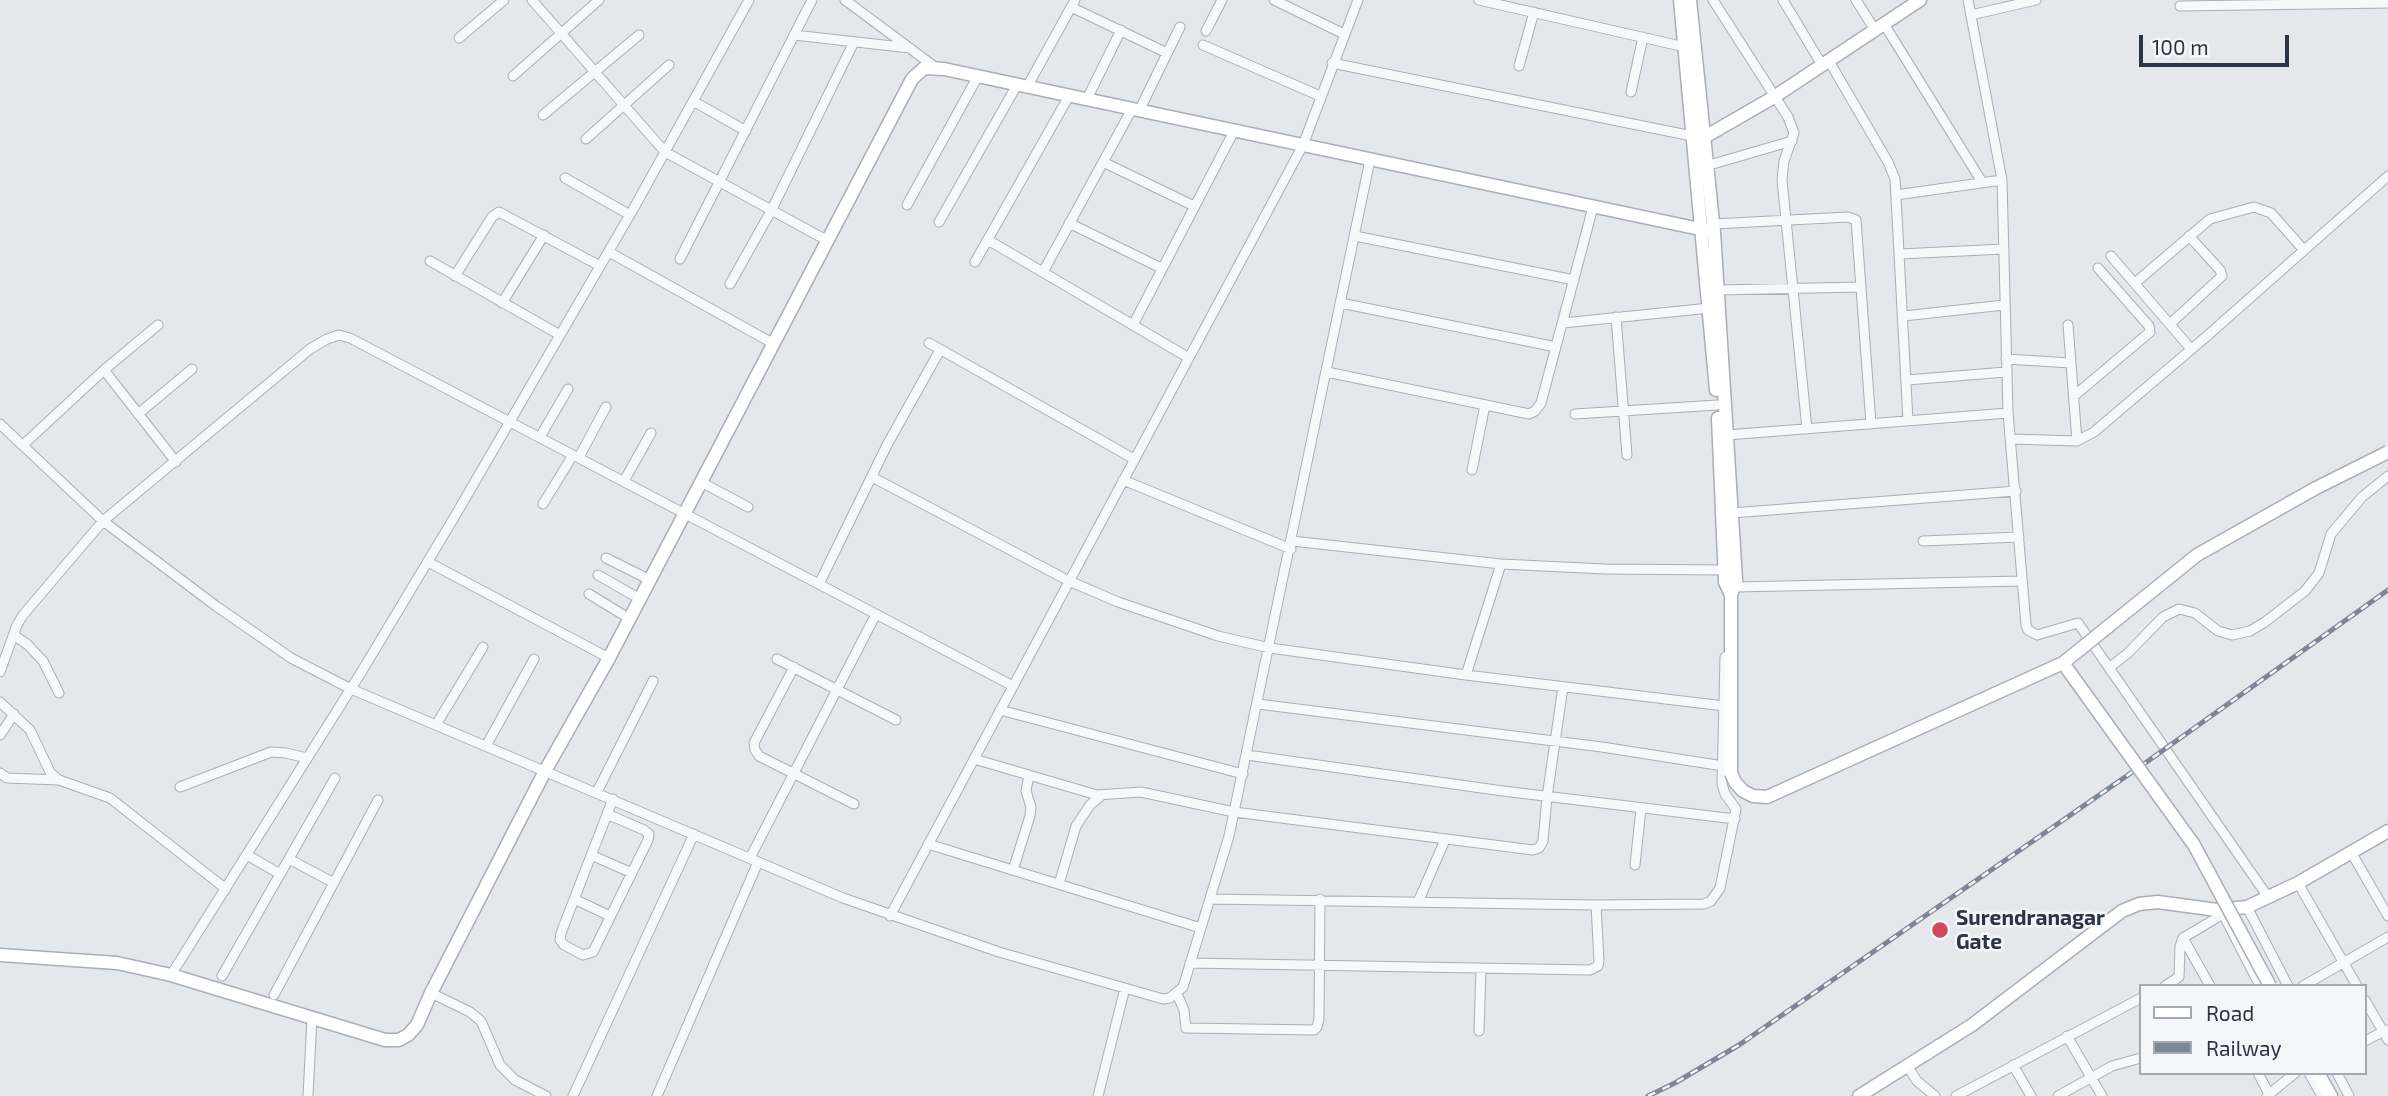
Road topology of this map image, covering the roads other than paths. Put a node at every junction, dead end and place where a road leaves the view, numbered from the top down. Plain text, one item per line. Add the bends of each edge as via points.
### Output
1 (504, 0) edge
2 (532, 0) edge
3 (599, 0) edge
4 (749, 0) edge
5 (812, 0) edge
6 (845, 0) edge
7 (1222, 0) edge
8 (1274, 0) edge
9 (1358, 0) edge
10 (1479, 0) edge
11 (1680, 0) edge
12 (1690, 0) edge
13 (1713, 0) edge
14 (1783, 0) edge
15 (1856, 0) edge
16 (1920, 0) edge
17 (1968, 0) edge
18 (2036, 0) edge
19 (1073, 3) edge
20 (2388, 3) edge
21 (2180, 6) dead end
22 (1534, 12) junction
23 (1971, 15) junction
24 (1180, 27) dead end
25 (1880, 27) junction
26 (1121, 30) junction
27 (1206, 31) dead end
28 (561, 34) junction
29 (1344, 34) junction
30 (639, 35) dead end
31 (794, 35) junction
32 (1643, 37) junction
33 (459, 38) dead end
34 (854, 42) junction
35 (1203, 44) dead end
36 (1685, 47) junction
37 (909, 48) junction
38 (1167, 53) junction
39 (1332, 63) junction
40 (1826, 63) junction
41 (669, 65) dead end
42 (1518, 66) dead end
43 (935, 67) junction
44 (594, 71) junction
45 (513, 76) dead end
46 (978, 76) junction
47 (1022, 86) junction
48 (1631, 92) dead end
49 (1069, 96) junction
50 (1320, 96) junction
51 (1774, 97) junction
52 (1087, 99) junction
53 (693, 100) junction
54 (623, 104) junction
55 (1136, 110) junction
56 (543, 115) dead end
57 (746, 131) junction
58 (1234, 131) junction
59 (1698, 137) junction
60 (586, 139) dead end
61 (1792, 141) junction
62 (1303, 145) junction
63 (665, 152) junction
64 (1370, 160) junction
65 (1103, 162) junction
66 (1706, 166) junction
67 (2388, 176) edge
68 (565, 178) dead end
69 (2002, 180) junction
70 (1982, 182) junction
71 (719, 183) junction
72 (1896, 195) junction
73 (907, 205) dead end
74 (1194, 206) junction
75 (1593, 207) junction
76 (771, 211) junction
77 (630, 215) junction
78 (1786, 220) junction
79 (939, 222) dead end
80 (1069, 223) junction
81 (1710, 229) junction
82 (544, 235) junction
83 (1355, 236) junction
84 (2189, 236) junction
85 (828, 240) junction
86 (988, 240) junction
87 (2004, 249) junction
88 (2303, 249) junction
89 (609, 252) junction
90 (1900, 254) junction
91 (2111, 256) dead end
92 (680, 260) dead end
93 (430, 261) dead end
94 (975, 262) dead end
95 (600, 266) junction
96 (1161, 268) junction
97 (2098, 268) dead end
98 (1042, 272) junction
99 (455, 276) junction
100 (1574, 280) junction
101 (2135, 283) junction
102 (730, 284) dead end
103 (1861, 287) junction
104 (1794, 288) junction
105 (1718, 290) junction
106 (502, 303) junction
107 (1341, 303) junction
108 (2004, 305) junction
109 (1710, 308) junction
110 (1904, 316) junction
111 (1616, 317) junction
112 (1563, 323) junction
113 (2068, 324) dead end
114 (2170, 324) junction
115 (158, 325) dead end
116 (1133, 325) junction
117 (560, 335) junction
118 (929, 343) dead end
119 (774, 344) junction
120 (1556, 347) junction
121 (940, 349) junction
122 (2191, 349) junction
123 (1189, 358) junction
124 (2006, 359) junction
125 (2071, 363) junction
126 (192, 369) dead end
127 (104, 370) junction
128 (2006, 372) junction
129 (1327, 373) junction
130 (1906, 380) junction
131 (568, 389) dead end
132 (2074, 396) junction
133 (1485, 405) junction
134 (1717, 405) junction
135 (606, 407) dead end
136 (1623, 411) junction
137 (2008, 413) junction
138 (138, 414) junction
139 (1575, 414) dead end
140 (510, 421) junction
141 (1908, 421) junction
142 (0, 424) edge
143 (1871, 424) junction
144 (1807, 429) junction
145 (651, 433) dead end
146 (1727, 435) junction
147 (540, 437) junction
148 (2010, 439) junction
149 (2077, 441) junction
150 (23, 445) junction
151 (2388, 452) edge
152 (1627, 455) dead end
153 (576, 456) junction
154 (1134, 460) junction
155 (176, 462) junction
156 (1472, 470) dead end
157 (2388, 476) edge
158 (872, 477) junction
159 (1123, 480) junction
160 (624, 481) junction
161 (701, 482) junction
162 (2015, 491) junction
163 (543, 504) dead end
164 (748, 507) dead end
165 (685, 513) junction
166 (1732, 513) junction
167 (103, 521) junction
168 (2019, 537) junction
169 (1923, 541) dead end
170 (1291, 545) junction
171 (606, 558) dead end
172 (428, 562) junction
173 (1501, 564) junction
174 (1724, 570) junction
175 (598, 575) dead end
176 (650, 580) junction
177 (1069, 581) junction
178 (2022, 581) junction
179 (818, 584) junction
180 (1731, 590) junction
181 (589, 594) dead end
182 (640, 599) junction
183 (876, 614) junction
184 (630, 619) junction
185 (14, 635) junction
186 (483, 647) dead end
187 (1270, 648) junction
188 (609, 658) junction
189 (534, 659) dead end
190 (778, 659) dead end
191 (2063, 663) junction
192 (794, 667) junction
193 (2109, 668) junction
194 (0, 672) edge
195 (1466, 676) junction
196 (653, 681) dead end
197 (1013, 686) junction
198 (1563, 687) junction
199 (351, 689) junction
200 (837, 690) junction
201 (59, 693) dead end
202 (0, 702) edge
203 (1258, 705) junction
204 (1724, 706) junction
205 (1000, 709) junction
206 (14, 714) junction
207 (896, 720) dead end
208 (436, 725) junction
209 (0, 734) edge
210 (1554, 741) junction
211 (486, 746) junction
212 (1247, 755) junction
213 (307, 758) junction
214 (974, 759) junction
215 (1727, 770) junction
216 (545, 771) junction
217 (0, 773) edge
218 (793, 773) junction
219 (1242, 774) junction
220 (1029, 775) junction
221 (335, 778) dead end
222 (59, 780) junction
223 (180, 787) dead end
224 (597, 792) junction
225 (1102, 795) junction
226 (1547, 797) junction
227 (613, 799) junction
228 (378, 800) dead end
229 (854, 804) dead end
230 (1641, 808) junction
231 (1234, 812) junction
232 (607, 814) junction
233 (1735, 819) junction
234 (2388, 831) edge
235 (694, 834) junction
236 (1446, 839) junction
237 (928, 844) junction
238 (2351, 852) junction
239 (247, 855) junction
240 (591, 855) junction
241 (289, 859) junction
242 (754, 860) junction
243 (1635, 865) dead end
244 (1013, 870) junction
245 (632, 873) junction
246 (280, 874) junction
247 (334, 883) junction
248 (2298, 883) junction
249 (1059, 884) junction
250 (226, 889) junction
251 (2268, 897) junction
252 (1211, 899) junction
253 (1320, 899) junction
254 (574, 900) junction
255 (1418, 902) junction
256 (1596, 905) junction
257 (2247, 907) junction
258 (2222, 912) junction
259 (610, 916) junction
260 (890, 916) junction
261 (2388, 916) edge
262 (1201, 928) junction
263 (2388, 937) edge
264 (2183, 938) junction
265 (0, 955) edge
266 (1190, 963) junction
267 (2343, 963) junction
268 (1321, 967) junction
269 (1481, 969) junction
270 (172, 975) junction
271 (222, 976) dead end
272 (2169, 984) edge
273 (2209, 984) edge
274 (2259, 984) edge
275 (2269, 984) edge
276 (2287, 984) edge
277 (2306, 984) edge
278 (2356, 984) edge
279 (1125, 988) junction
280 (431, 993) junction
281 (1177, 994) junction
282 (274, 995) dead end
283 (2140, 999) edge
284 (2367, 1003) edge
285 (312, 1018) junction
286 (1479, 1031) dead end
287 (2386, 1033) edge
288 (2067, 1036) junction
289 (2367, 1040) edge
290 (2140, 1058) edge
291 (2013, 1065) junction
292 (1907, 1066) junction
293 (2259, 1075) edge
294 (2293, 1075) edge
295 (2310, 1075) edge
296 (2319, 1075) edge
297 (2338, 1075) edge
298 (2092, 1077) junction
299 (2268, 1095) edge
300 (308, 1096) edge
301 (546, 1096) edge
302 (573, 1096) edge
303 (657, 1096) edge
304 (1098, 1096) edge
305 (1859, 1096) edge
306 (1935, 1096) edge
307 (1956, 1096) edge
308 (2031, 1096) edge
309 (2058, 1096) edge
310 (2102, 1096) edge
311 (2322, 1096) edge
312 (2331, 1096) edge
313 (2349, 1096) edge

1 - 33 street
2 - 28 street
3 - 28 street
4 - 53 street
5 - 31 street
6 - 37 street
7 - 27 street
8 - 29 street
9 - 29 street
10 - 22 street
11 - 36 main road
12 - 59 main road
13 - 51 street
14 - 40 street
15 - 25 street
16 - 25 main road
17 - 23 street
18 - 23 street
19 - 26 street
19 - 47 street
20 - 21 street
22 - 32 street
22 - 42 street
23 - 69 street
24 - 38 street
25 - 40 main road
25 - 70 street
26 - 38 street
26 - 52 street
28 - 44 street
28 - 45 street
29 - 39 street
30 - 44 street
31 - 34 street
31 - 57 street
32 - 36 street
32 - 48 street
34 - 37 street
34 - 76 street
35 - 50 street
36 - 59 main road
37 - 43 street
38 - 55 street
39 - 50 street
39 - 59 street
40 - 51 main road
40 - 72 street via 1888,162
41 - 54 street
43 - 46 main road
43 - 85 main road via 924,68 912,79
44 - 54 street
44 - 56 street
46 - 47 main road
46 - 73 street
47 - 49 main road
47 - 79 street
49 - 52 main road
49 - 86 street
50 - 62 street
51 - 59 main road
51 - 61 street via 1792,125
52 - 55 main road
53 - 57 street
53 - 63 street
54 - 60 street
54 - 63 street
55 - 58 main road
55 - 65 street
57 - 71 street
58 - 62 main road
58 - 74 street
59 - 66 main road
59 - 81 main road
61 - 66 street
61 - 78 street via 1781,169
62 - 64 main road
62 - 123 street
63 - 71 street
63 - 77 street
64 - 75 main road
64 - 83 street
65 - 74 street
65 - 80 street
66 - 81 main road
67 - 88 street
68 - 77 street
69 - 70 street
69 - 87 street
70 - 72 street
71 - 76 street
71 - 92 street
72 - 90 street
74 - 96 street
75 - 81 main road
75 - 100 street
76 - 85 street
76 - 102 street
77 - 89 street
78 - 81 street
78 - 103 street via 1856,220
78 - 104 street
80 - 96 street
80 - 98 street
81 - 105 main road
81 - 109 main road
82 - 95 street
82 - 99 street via 503,213 495,214
82 - 106 street
83 - 100 street
83 - 107 street
84 - 88 street via 2224,213 2260,207
84 - 101 street
84 - 114 street via 2222,276
85 - 119 main road
86 - 94 street
86 - 98 street
87 - 90 street
87 - 108 street
88 - 122 street
89 - 95 street
89 - 119 street
90 - 110 street
91 - 101 street
93 - 99 street
95 - 117 street
96 - 116 street
97 - 132 street via 2150,332
98 - 116 street
99 - 106 street
100 - 112 street
101 - 114 street
103 - 104 street
103 - 143 street
104 - 105 street
104 - 144 street
105 - 146 main road
106 - 117 street
107 - 120 street
107 - 129 street
108 - 110 street
108 - 124 street
109 - 111 street
109 - 134 main road
110 - 130 street
111 - 112 street
111 - 136 street
112 - 120 street
113 - 125 street
114 - 122 street
115 - 127 street
116 - 123 street
117 - 140 street
118 - 121 street
119 - 161 main road
120 - 133 street via 1535,411 1529,414
121 - 154 street
121 - 158 street
122 - 149 street via 2094,432
123 - 154 street
124 - 125 street
124 - 128 street
125 - 132 street
126 - 138 street
127 - 138 street
127 - 150 street
128 - 130 street
128 - 137 street
129 - 133 street
129 - 170 street
130 - 141 street
131 - 147 street
132 - 149 street
133 - 156 street
134 - 136 street
134 - 174 main road
135 - 153 street
136 - 139 street
136 - 152 street
137 - 141 street
137 - 148 street
138 - 155 street
140 - 147 street
140 - 155 street via 339,335 310,349
140 - 172 street
141 - 143 street
142 - 150 street
143 - 144 street
144 - 146 street
145 - 160 street
146 - 166 main road
147 - 153 street
148 - 149 street
148 - 162 street
150 - 167 street
151 - 191 main road, bridge via 2197,555
153 - 160 street
153 - 163 street
154 - 159 street
155 - 167 street
157 - 193 street via 2331,534 2319,573 2305,591 2265,622 2232,635 2179,609 2163,617
158 - 177 street
158 - 179 street
159 - 170 street
159 - 177 street
160 - 165 street
161 - 164 street
161 - 165 main road
162 - 166 street
162 - 168 street
165 - 176 main road
165 - 179 street
166 - 180 main road
167 - 185 street via 23,615
167 - 199 street via 242,626
168 - 169 street
168 - 178 street
170 - 173 street
170 - 187 street
171 - 176 street
172 - 188 street
172 - 199 street
173 - 174 street
173 - 195 street
174 - 180 main road
175 - 182 street
176 - 182 main road
177 - 187 street via 1168,620
177 - 197 street
178 - 180 street
178 - 193 street via 2028,630 2042,635 2078,623
179 - 183 street
180 - 204 street
180 - 215 main road
181 - 184 street
182 - 184 main road
183 - 197 street
183 - 200 street
184 - 188 main road
185 - 194 street
185 - 201 street via 43,662
186 - 208 street
187 - 195 street
187 - 203 street
188 - 216 main road
189 - 211 street
190 - 192 street
191 - 215 main road, bridge via 1767,797 1743,791
191 - 275 main road, bridge via 2194,845
192 - 200 street
192 - 218 street via 754,743 759,756
193 - 251 street
195 - 198 street
196 - 224 street
197 - 205 street
198 - 204 street
198 - 210 street
199 - 208 street
199 - 213 street
200 - 207 street
200 - 218 street
202 - 206 street
203 - 210 street
203 - 212 street
204 - 215 street
205 - 214 street
205 - 219 street
206 - 209 street
206 - 222 street via 36,738 50,772
208 - 211 street
210 - 215 street
210 - 226 street
211 - 216 street
212 - 219 street
212 - 226 street
213 - 223 street via 271,752
213 - 239 street
214 - 220 street
214 - 237 street
215 - 233 street via 1722,784 1736,809
216 - 224 street
216 - 280 main road
217 - 222 street via 6,778
218 - 229 street
218 - 242 street
219 - 231 street
220 - 225 street
220 - 244 street via 1030,816
221 - 241 street
222 - 250 street via 110,798
224 - 227 street
225 - 231 street via 1142,792
225 - 249 street via 1076,826
226 - 230 street
226 - 236 street via 1539,848
227 - 232 street
227 - 235 street
228 - 247 street
230 - 233 street
230 - 243 street
231 - 236 street
231 - 252 street
232 - 240 street
232 - 245 street via 649,834
233 - 256 street via 1720,888 1710,901
234 - 238 main road
235 - 242 street
235 - 302 street
236 - 255 street
237 - 244 street
237 - 260 street
238 - 248 main road
238 - 261 street
239 - 246 street
239 - 250 street
240 - 245 street
240 - 254 street
241 - 246 street
241 - 247 street
242 - 260 street
242 - 303 street
244 - 249 street
245 - 259 street
246 - 271 street
247 - 282 street
248 - 251 main road
248 - 267 street
249 - 262 street
250 - 270 street
251 - 257 main road
252 - 253 street
252 - 262 street
253 - 255 street
253 - 268 street
254 - 259 street
254 - 259 street via 560,940 583,955 593,952
255 - 256 street
256 - 269 street via 1599,961 1595,969
257 - 258 main road
257 - 276 street
258 - 264 street
258 - 274 street
258 - 292 main road via 2158,902 2139,904 1972,1025
260 - 279 street
262 - 266 street
263 - 267 street
264 - 272 street via 2181,973
264 - 273 street
265 - 270 main road via 117,963
266 - 268 street
266 - 281 street
267 - 277 street
267 - 278 street
268 - 269 street
268 - 281 street via 1319,1024 1314,1030 1186,1028
269 - 286 street
270 - 285 main road
279 - 281 street via 1163,999
279 - 304 street
280 - 285 main road via 417,1025 399,1040
280 - 301 street via 481,1021 500,1065 515,1080
283 - 288 street
284 - 287 street
285 - 300 street
287 - 289 street
288 - 291 street
288 - 298 street
290 - 298 street
291 - 307 street
291 - 308 street
292 - 305 main road
292 - 306 street
293 - 299 street
294 - 299 street
295 - 311 street
296 - 312 main road
297 - 313 street
298 - 309 street
298 - 310 street

